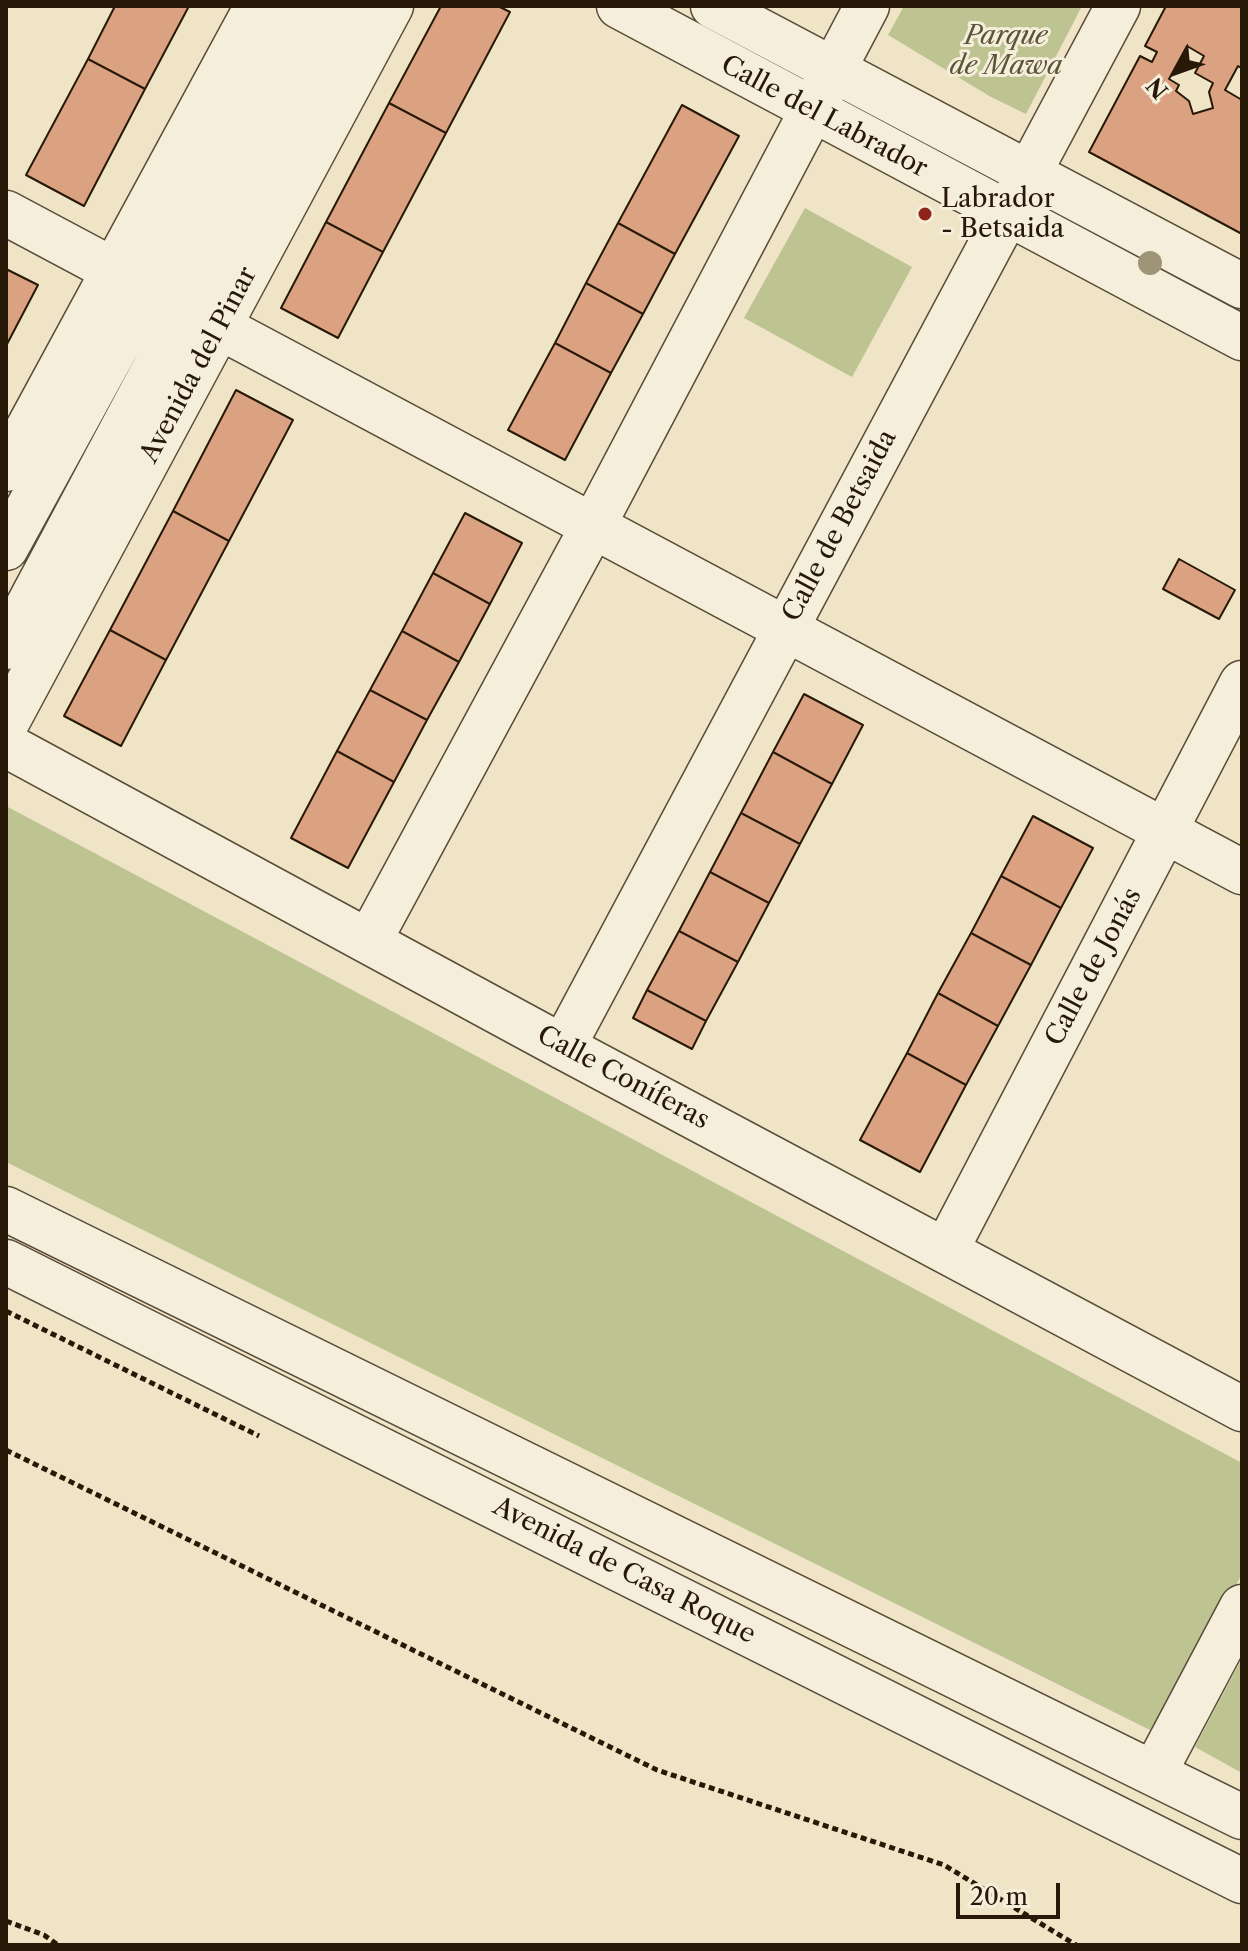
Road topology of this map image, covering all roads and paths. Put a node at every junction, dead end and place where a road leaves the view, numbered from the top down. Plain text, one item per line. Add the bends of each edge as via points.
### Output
1 (257, 6) edge
2 (303, 6) edge
3 (348, 6) edge
4 (391, 6) edge
5 (619, 6) edge
6 (713, 6) edge
7 (867, 6) edge
8 (1118, 6) edge
9 (832, 71) junction
10 (811, 111) junction
11 (1029, 174) junction
12 (6, 213) edge
13 (1006, 214) junction
14 (131, 280) junction
15 (1242, 286) edge
16 (203, 318) junction
17 (1242, 338) edge
18 (6, 469) edge
19 (593, 526) junction
20 (6, 548) edge
21 (786, 629) junction
22 (6, 647) edge
23 (1242, 683) edge
24 (6, 724) edge
25 (6, 745) edge
26 (1165, 831) junction
27 (1242, 872) edge
28 (369, 941) junction
29 (563, 1047) junction
30 (6, 1209) edge
31 (946, 1250) junction
32 (6, 1262) edge
33 (1242, 1409) edge
34 (6, 1450) edge
35 (1242, 1607) edge
36 (1154, 1773) junction
37 (1242, 1817) edge
38 (1242, 1881) edge
39 (6, 1921) edge
40 (58, 1945) edge
41 (1076, 1945) edge

1 - 14 street
2 - 14 street
3 - 16 street, Avenida del Pinar
4 - 16 street, Avenida del Pinar
5 - 10 street, Calle del Labrador
6 - 9 street, Calle del Labrador
7 - 9 street
8 - 11 street, Calle de Betsaida
9 - 10 street
9 - 11 street, Calle del Labrador
10 - 13 street, Calle del Labrador
10 - 19 street
11 - 13 street, Calle de Betsaida
11 - 15 street, Calle del Labrador
12 - 14 street
13 - 17 street, Calle del Labrador
13 - 21 street, Calle de Betsaida
14 - 16 street
14 - 18 street
14 - 20 street
16 - 19 street
16 - 22 street, Avenida del Pinar
16 - 24 street, Avenida del Pinar
19 - 21 street
19 - 28 street
21 - 26 street
21 - 29 street, Calle de Betsaida
23 - 26 street, Calle de Jonás
25 - 28 street, Calle Coníferas
26 - 27 street
26 - 31 street, Calle de Jonás
28 - 29 street, Calle Coníferas
29 - 31 street, Calle Coníferas
30 - 36 street, Avenida de Casa Roque
31 - 33 street, Calle Coníferas
32 - 38 street, Avenida de Casa Roque
34 - 41 path via 657,1770 944,1865
35 - 36 street
36 - 37 street, Avenida de Casa Roque
39 - 40 path

